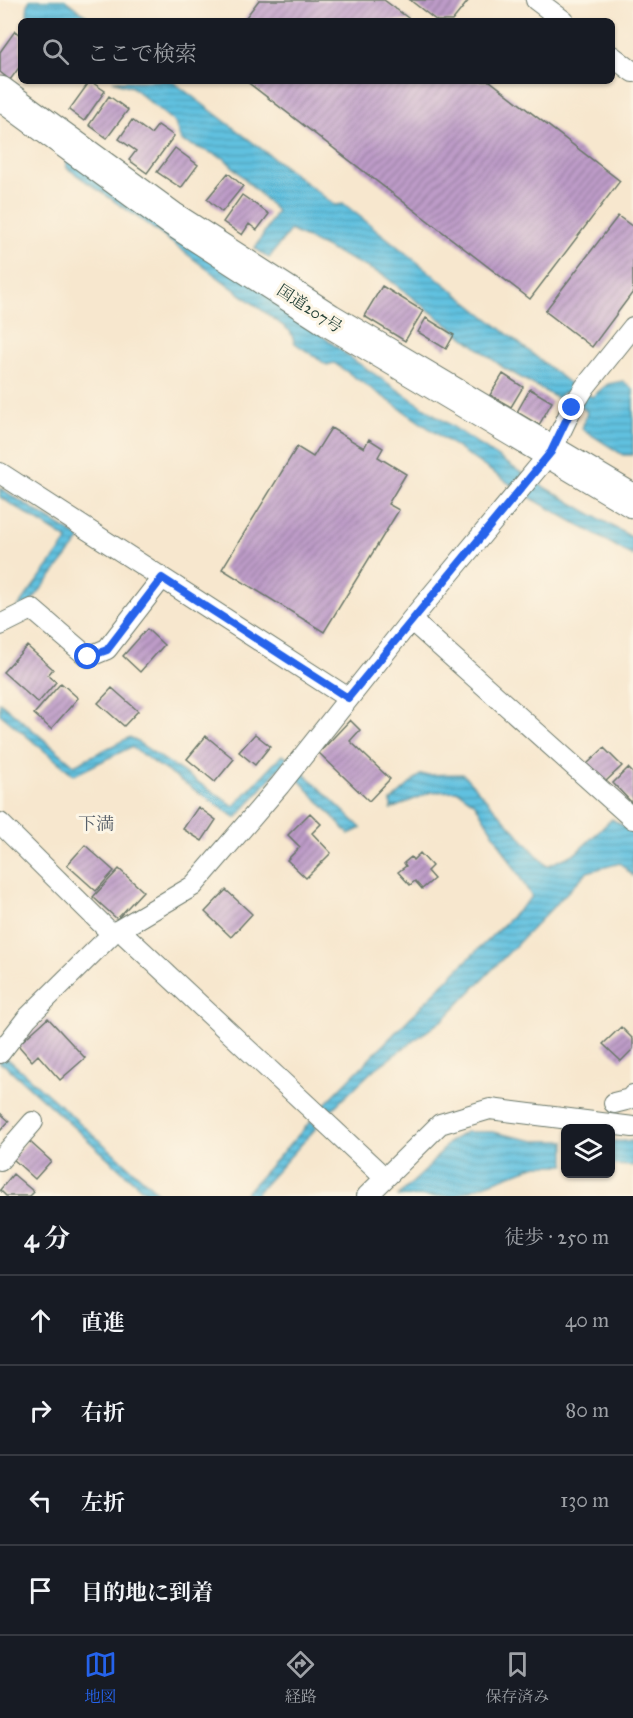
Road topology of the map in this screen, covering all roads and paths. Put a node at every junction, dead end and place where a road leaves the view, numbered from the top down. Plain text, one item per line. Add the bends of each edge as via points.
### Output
1 (536, 0) edge
2 (560, 18) edge
3 (615, 58) edge
4 (633, 72) edge
5 (4, 102) edge
6 (633, 327) edge
7 (543, 461) junction
8 (0, 474) edge
9 (633, 501) edge
10 (162, 578) junction
11 (411, 620) junction
12 (0, 625) edge
13 (348, 698) junction
14 (633, 819) edge
15 (0, 823) edge
16 (118, 931) junction
17 (1, 1053) edge
18 (633, 1095) edge
19 (614, 1103) dead end
20 (33, 1122) dead end
21 (633, 1126) edge
22 (0, 1160) edge
23 (385, 1178) junction
24 (367, 1196) edge

1 - 2 street
3 - 4 street
5 - 7 highway, 国道207号 via 171,218
6 - 7 street via 585,387
7 - 9 highway, 国道207号
7 - 11 street
8 - 10 street
10 - 12 street via 107,650 88,657 32,609
10 - 13 street
11 - 13 street
11 - 14 street
13 - 16 street via 193,886
15 - 16 street
16 - 17 street via 27,1018
16 - 23 street
18 - 19 street
20 - 22 street
21 - 23 street via 490,1109 440,1124
23 - 24 street

